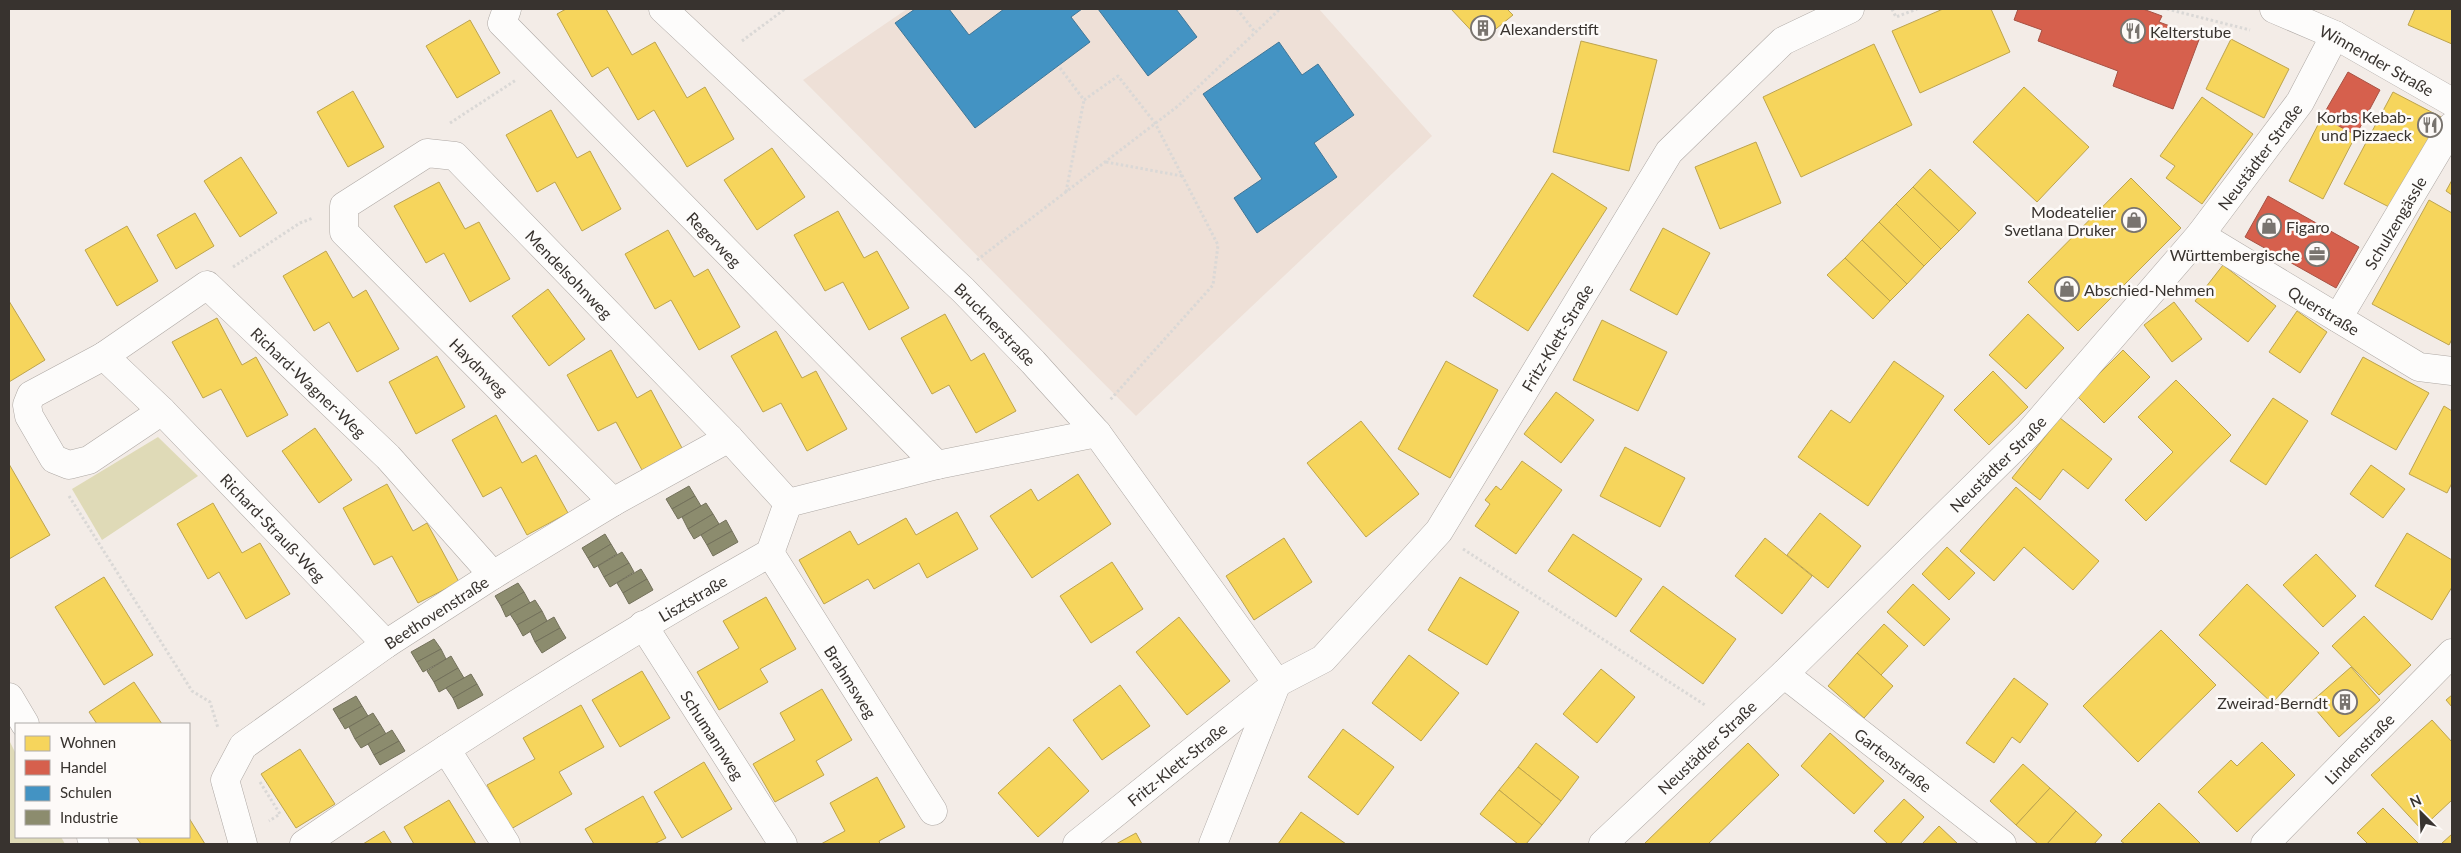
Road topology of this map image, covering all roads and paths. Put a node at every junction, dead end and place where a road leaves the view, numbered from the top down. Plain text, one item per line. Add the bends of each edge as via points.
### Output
1 (506, 9) edge
2 (664, 9) edge
3 (785, 9) edge
4 (1237, 9) edge
5 (1280, 9) edge
6 (1850, 9) edge
7 (1892, 9) edge
8 (1917, 9) edge
9 (2167, 9) edge
10 (2274, 9) edge
11 (1255, 32) junction
12 (2255, 32) dead end
13 (2335, 36) junction
14 (742, 41) dead end
15 (542, 63) junction
16 (1060, 68) dead end
17 (1084, 100) junction
18 (2452, 102) edge
19 (1155, 123) junction
20 (2452, 126) edge
21 (427, 153) junction
22 (1106, 162) junction
23 (1182, 176) junction
24 (1066, 193) junction
25 (344, 219) junction
26 (2200, 235) junction
27 (974, 262) dead end
28 (207, 285) junction
29 (2338, 318) junction
30 (104, 356) junction
31 (2452, 371) edge
32 (162, 411) junction
33 (1100, 420) junction
34 (729, 438) junction
35 (54, 459) junction
36 (938, 465) junction
37 (613, 502) junction
38 (788, 503) junction
39 (1459, 546) dead end
40 (770, 553) junction
41 (493, 575) junction
42 (643, 625) junction
43 (386, 644) junction
44 (2452, 652) edge
45 (1784, 674) junction
46 (1276, 683) junction
47 (9, 697) edge
48 (210, 702) dead end
49 (1712, 709) dead end
50 (23, 723) edge
51 (446, 749) junction
52 (934, 811) dead end
53 (242, 844) edge
54 (304, 844) edge
55 (506, 844) edge
56 (783, 844) edge
57 (1077, 844) edge
58 (1213, 844) edge
59 (1602, 844) edge
60 (2002, 844) edge
61 (2265, 844) edge

1 - 15 street, Regerweg via 502,23
2 - 33 street, Brucknerstraße via 963,290 1033,362
3 - 14 path
4 - 11 path
5 - 11 path
6 - 46 street, Fritz-Klett-Straße via 1783,41 1669,152 1439,531 1323,659
7 - 8 path via 1896,17
9 - 12 path
10 - 13 street, Winnender Straße
11 - 19 path via 1178,106
13 - 18 street, Winnender Straße via 2386,54
13 - 26 street, Neustädter Straße via 2300,102
15 - 21 path via 430,136
15 - 36 street, Regerweg
16 - 17 path
17 - 19 path via 1118,76
17 - 24 path
19 - 22 path
19 - 23 path
20 - 29 street, Schulzengässle
21 - 25 street
21 - 34 street, Mendelsohnweg via 455,156
22 - 23 path
22 - 24 path
23 - 33 path via 1218,245 1213,285
24 - 27 path
25 - 28 path via 300,223
25 - 37 street, Haydnweg
26 - 29 street, Querstraße
26 - 45 street, Neustädter Straße via 2029,432
28 - 30 street
28 - 41 street, Richard-Wagner-Weg via 388,457
29 - 31 street, Querstraße via 2419,367
30 - 32 street, Richard-Strauß-Weg
30 - 35 street via 31,395 27,405 29,416
32 - 35 street via 89,460 70,465
32 - 43 street, Richard-Strauß-Weg
33 - 36 street
33 - 46 street, Brucknerstraße
34 - 37 street, Beethovenstraße
34 - 38 street, Mendelsohnweg
35 - 48 path via 67,492 192,691
36 - 38 street
37 - 41 street, Beethovenstraße
38 - 40 street
39 - 49 path
40 - 42 street, Lisztstraße
40 - 52 street, Brahmsweg
41 - 43 street, Beethovenstraße
42 - 51 street, Lisztstraße
42 - 56 street, Schumannweg
43 - 53 street, Beethovenstraße via 242,746 225,780
44 - 61 street, Lindenstraße
45 - 59 street, Neustädter Straße
45 - 60 street, Gartenstraße
46 - 57 street, Fritz-Klett-Straße
46 - 58 street
47 - 50 street
51 - 54 street, Lisztstraße
51 - 55 street

